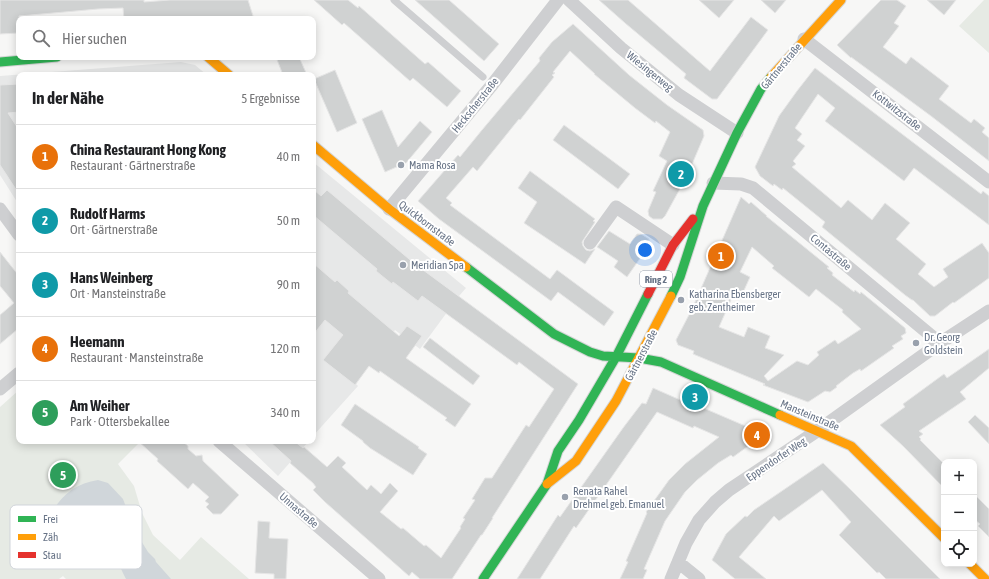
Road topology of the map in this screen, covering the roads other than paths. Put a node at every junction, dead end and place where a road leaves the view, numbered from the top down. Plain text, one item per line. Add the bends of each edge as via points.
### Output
1 (394, 0) edge
2 (558, 0) edge
3 (569, 0) edge
4 (841, 0) edge
5 (804, 39) junction
6 (23, 60) edge
7 (212, 60) edge
8 (0, 62) edge
9 (226, 72) edge
10 (483, 77) dead end
11 (737, 133) junction
12 (316, 148) edge
13 (989, 182) edge
14 (713, 183) junction
15 (703, 206) junction
16 (0, 209) edge
17 (389, 209) junction
18 (16, 231) edge
19 (590, 243) dead end
20 (674, 245) junction
21 (988, 314) edge
22 (940, 343) junction
23 (616, 357) junction
24 (639, 358) junction
25 (16, 376) edge
26 (0, 389) edge
27 (817, 431) junction
28 (222, 444) edge
29 (547, 484) junction
30 (941, 535) edge
31 (678, 562) junction
32 (973, 567) edge
33 (379, 579) edge
34 (483, 579) edge
35 (671, 579) edge
36 (699, 579) edge
37 (985, 579) edge

1 - 10 lane
2 - 17 street, Heckscherstraße
3 - 11 street, Wiesingerweg via 621,48 679,95
4 - 5 main road, Gärtnerstraße / Ring 2
5 - 11 main road, Gärtnerstraße / Ring 2 via 761,89
5 - 13 street, Kottwitzstraße
6 - 8 main road
7 - 9 main road
11 - 14 main road, Gärtnerstraße / Ring 2
12 - 17 main road, Quickbornstraße
14 - 15 main road, Gärtnerstraße / Ring 2
14 - 22 street, Contastraße via 741,184 753,188
15 - 20 main road, Gärtnerstraße / Ring 2
15 - 24 main road, Gärtnerstraße / Ring 2 via 680,277
16 - 18 street
17 - 23 main road, Quickbornstraße via 545,328 590,352
19 - 20 street via 616,207
20 - 23 main road, Gärtnerstraße / Ring 2
21 - 22 street, Eppendorfer Weg
22 - 27 street, Eppendorfer Weg
23 - 24 main road, Quickbornstraße
23 - 29 main road, Gärtnerstraße / Ring 2 via 558,451
24 - 27 main road, Mansteinstraße via 661,362
24 - 29 main road, Gärtnerstraße / Ring 2 via 610,413 576,461
25 - 26 street
27 - 30 main road, Mansteinstraße via 851,446
27 - 31 street, Eppendorfer Weg via 715,502 696,525
28 - 33 street, Unnastraße
29 - 34 main road, Gärtnerstraße / Ring 2
31 - 35 street, Eppendorfer Weg
31 - 36 street
32 - 37 main road

